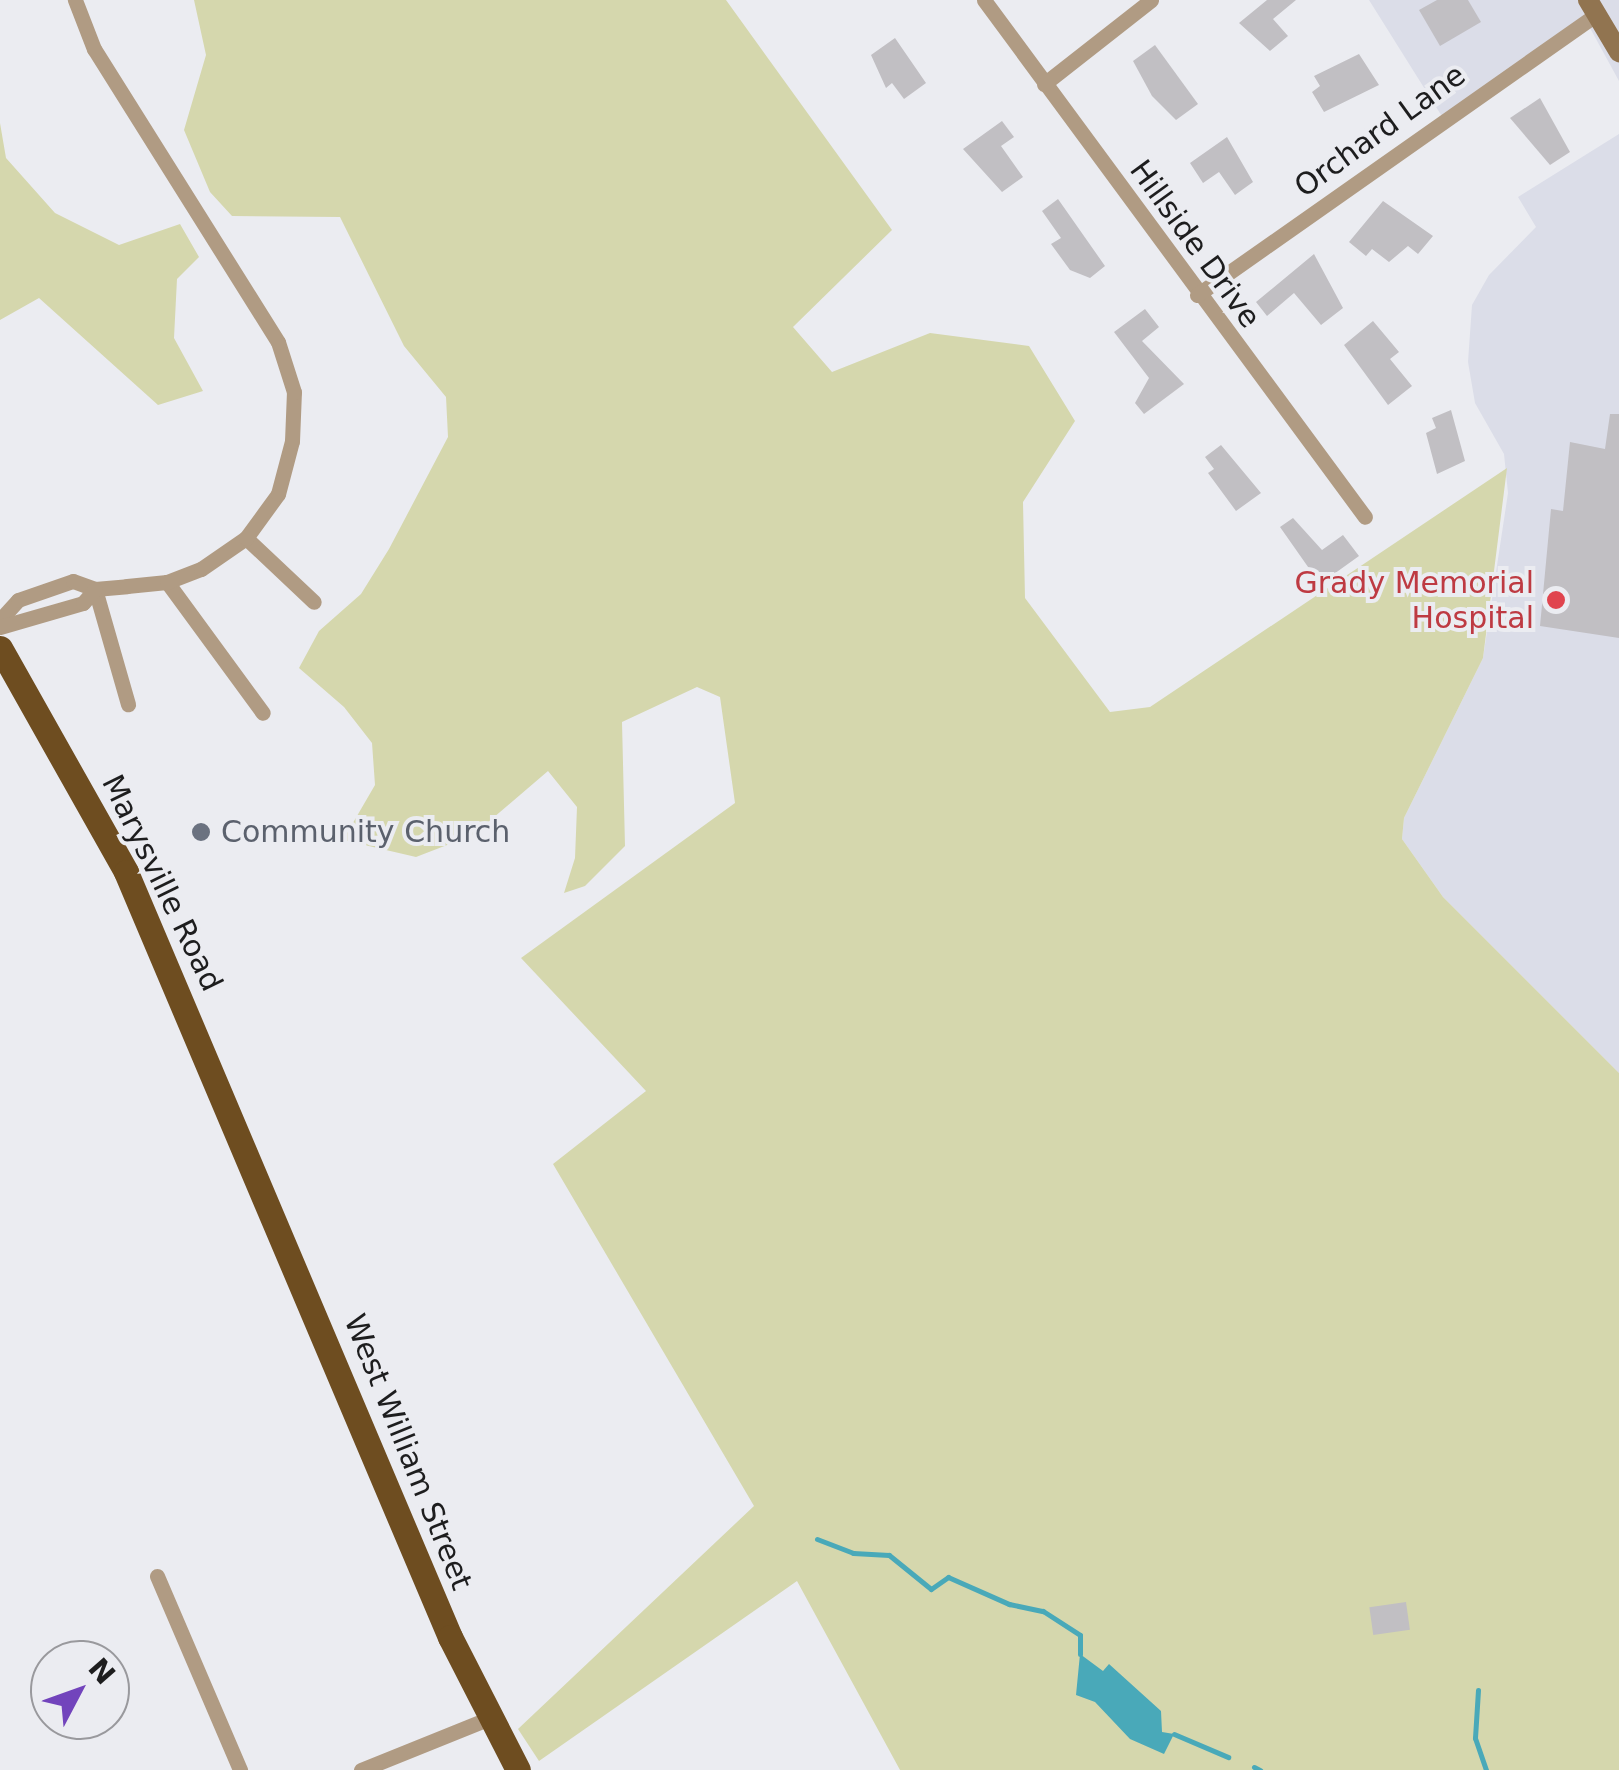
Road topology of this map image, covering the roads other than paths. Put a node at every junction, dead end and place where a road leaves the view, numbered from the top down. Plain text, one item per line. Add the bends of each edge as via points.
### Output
1 (75, 0) edge
2 (984, 0) edge
3 (1151, 0) edge
4 (1593, 7) edge
5 (1619, 52) edge
6 (1044, 84) junction
7 (1197, 295) junction
8 (1365, 517) dead end
9 (246, 538) junction
10 (168, 582) junction
11 (95, 589) junction
12 (314, 602) dead end
13 (0, 620) edge
14 (0, 627) edge
15 (0, 648) edge
16 (128, 704) dead end
17 (263, 713) dead end
18 (249, 1154) joint
19 (157, 1576) dead end
20 (490, 1718) junction
21 (240, 1770) edge
22 (362, 1770) edge
23 (518, 1770) edge

1 - 9 street via 94,49 278,342 294,392 292,441 278,494
2 - 6 street, Hillside Drive
3 - 6 street
4 - 5 main road
4 - 7 street, Orchard Lane
6 - 7 street, Hillside Drive
7 - 8 street, Hillside Drive
9 - 10 street
9 - 12 street
10 - 11 street
10 - 17 street
11 - 13 street via 72,581 18,600
11 - 14 street via 83,603
11 - 16 street
15 - 18 highway, Marysville Road via 126,872
18 - 20 highway, West William Street
19 - 21 street
20 - 22 street
20 - 23 highway, West William Street

